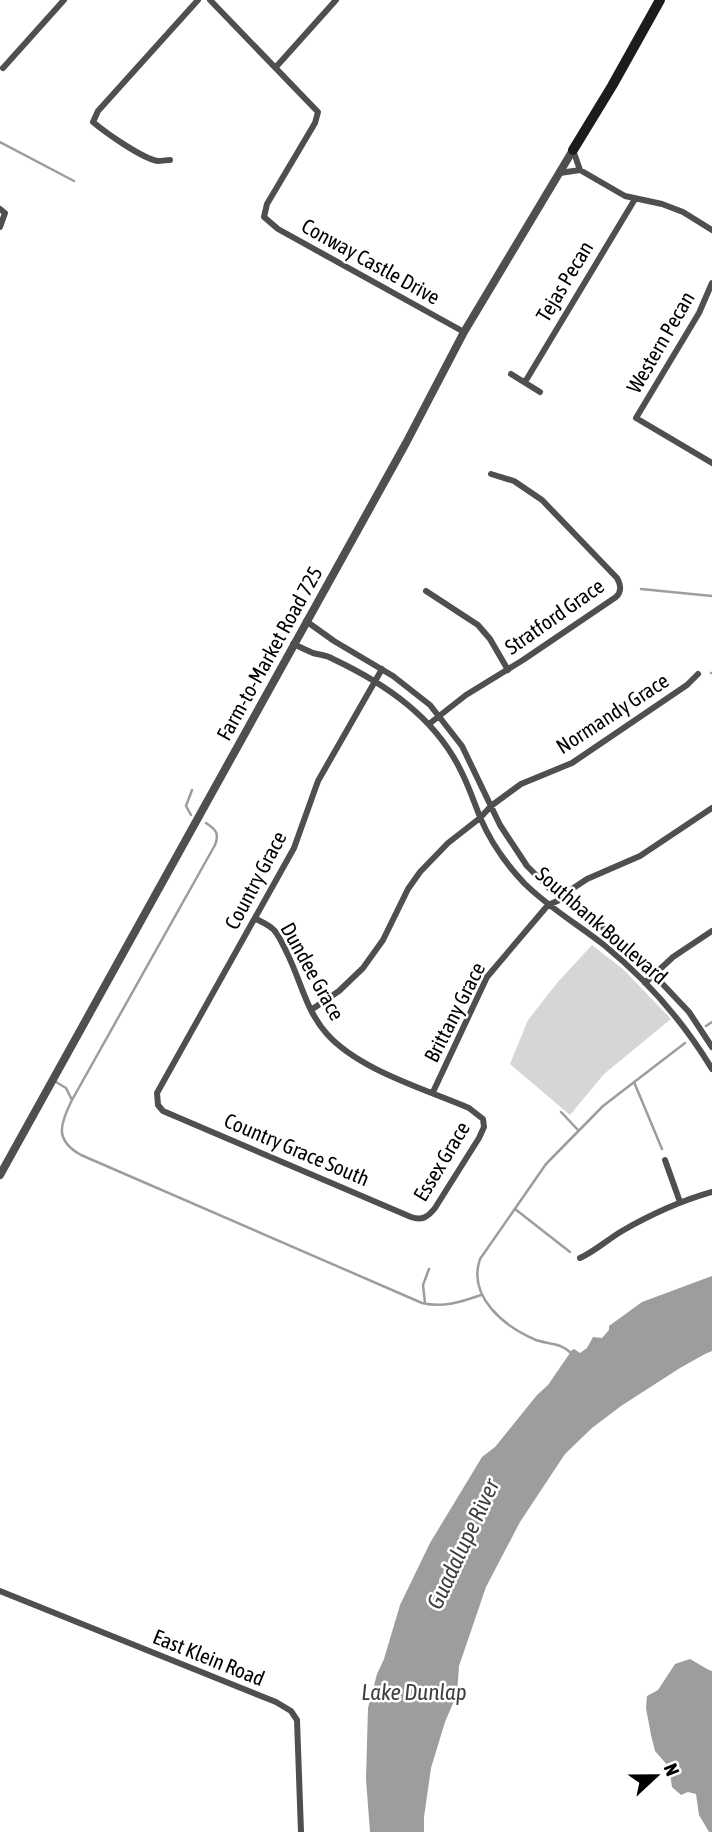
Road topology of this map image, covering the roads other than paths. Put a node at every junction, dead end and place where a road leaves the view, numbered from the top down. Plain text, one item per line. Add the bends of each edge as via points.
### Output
1 (64, 0) edge
2 (198, 0) edge
3 (210, 0) edge
4 (336, 0) edge
5 (660, 0) edge
6 (275, 67) junction
7 (3, 68) dead end
8 (573, 150) junction
9 (170, 160) dead end
10 (580, 170) junction
11 (560, 173) junction
12 (635, 199) junction
13 (2, 211) edge
14 (0, 227) edge
15 (712, 230) edge
16 (712, 283) edge
17 (464, 332) junction
18 (511, 374) dead end
19 (525, 382) junction
20 (540, 392) dead end
21 (712, 463) edge
22 (491, 474) dead end
23 (426, 591) dead end
24 (306, 621) junction
25 (334, 642) junction
26 (293, 644) junction
27 (326, 656) junction
28 (382, 668) junction
29 (508, 670) junction
30 (698, 674) dead end
31 (374, 682) junction
32 (439, 715) junction
33 (429, 724) junction
34 (491, 806) junction
35 (712, 808) edge
36 (480, 818) junction
37 (562, 899) junction
38 (548, 905) junction
39 (256, 919) junction
40 (712, 931) edge
41 (654, 974) junction
42 (645, 982) junction
43 (311, 1010) junction
44 (712, 1047) edge
45 (712, 1069) edge
46 (433, 1093) junction
47 (158, 1105) joint
48 (484, 1122) joint
49 (666, 1160) dead end
50 (0, 1175) edge
51 (712, 1192) edge
52 (680, 1202) junction
53 (426, 1218) joint
54 (580, 1258) dead end
55 (0, 1591) edge
56 (301, 1832) edge

1 - 7 street
2 - 9 street via 93,122 149,158
3 - 6 street
4 - 6 street
5 - 8 main road
6 - 17 street, Conway Castle Drive via 318,112 264,217
8 - 10 street
8 - 11 street, Farm-to-Market Road 725
10 - 11 street
10 - 12 street
11 - 17 street, Farm-to-Market Road 725
12 - 15 street via 683,212
12 - 19 street, Tejas Pecan
13 - 14 street
16 - 21 street, Western Pecan via 636,418
17 - 24 street, Farm-to-Market Road 725
18 - 19 street
19 - 20 street
22 - 29 street, Stratford Grace via 514,481 542,500 617,578 620,588 616,597
23 - 29 street via 478,625
24 - 25 street, Southbank Boulevard
24 - 26 street, Farm-to-Market Road 725
25 - 27 street
25 - 28 street, Southbank Boulevard
26 - 27 street, Southbank Boulevard
26 - 50 street, Farm-to-Market Road 725
27 - 31 street, Southbank Boulevard
28 - 31 street, Country Grace
28 - 32 street, Southbank Boulevard
29 - 32 street, Stratford Grace
30 - 34 street, Normandy Grace via 572,762 521,784
31 - 33 street, Southbank Boulevard via 406,702
31 - 39 street, Country Grace via 318,781 298,839
32 - 33 street, Stratford Grace
32 - 34 street, Southbank Boulevard via 468,757
33 - 36 street, Southbank Boulevard via 456,761
34 - 36 street, Normandy Grace
34 - 37 street, Southbank Boulevard via 527,866
35 - 37 street, Brittany Grace via 640,856 587,878
36 - 38 street, Southbank Boulevard via 506,862
36 - 43 street, Normandy Grace via 440,850 413,880 383,940 363,968 339,992
37 - 38 street, Brittany Grace
37 - 41 street, Southbank Boulevard via 616,937
38 - 42 street, Southbank Boulevard
38 - 46 street, Brittany Grace via 487,977
39 - 43 street, Dundee Grace via 280,939
39 - 47 street, Country Grace via 157,1093
40 - 41 street
41 - 42 street
41 - 44 street, Southbank Boulevard
42 - 45 street, Southbank Boulevard via 678,1019
43 - 46 street, Dundee Grace via 327,1034 363,1063
46 - 48 street, Dundee Grace via 472,1110
47 - 53 street, Country Grace South via 167,1113 411,1217
48 - 53 street, Essex Grace via 479,1138
49 - 52 street
51 - 52 street
52 - 54 street
55 - 56 street, East Klein Road via 291,1711 297,1720

